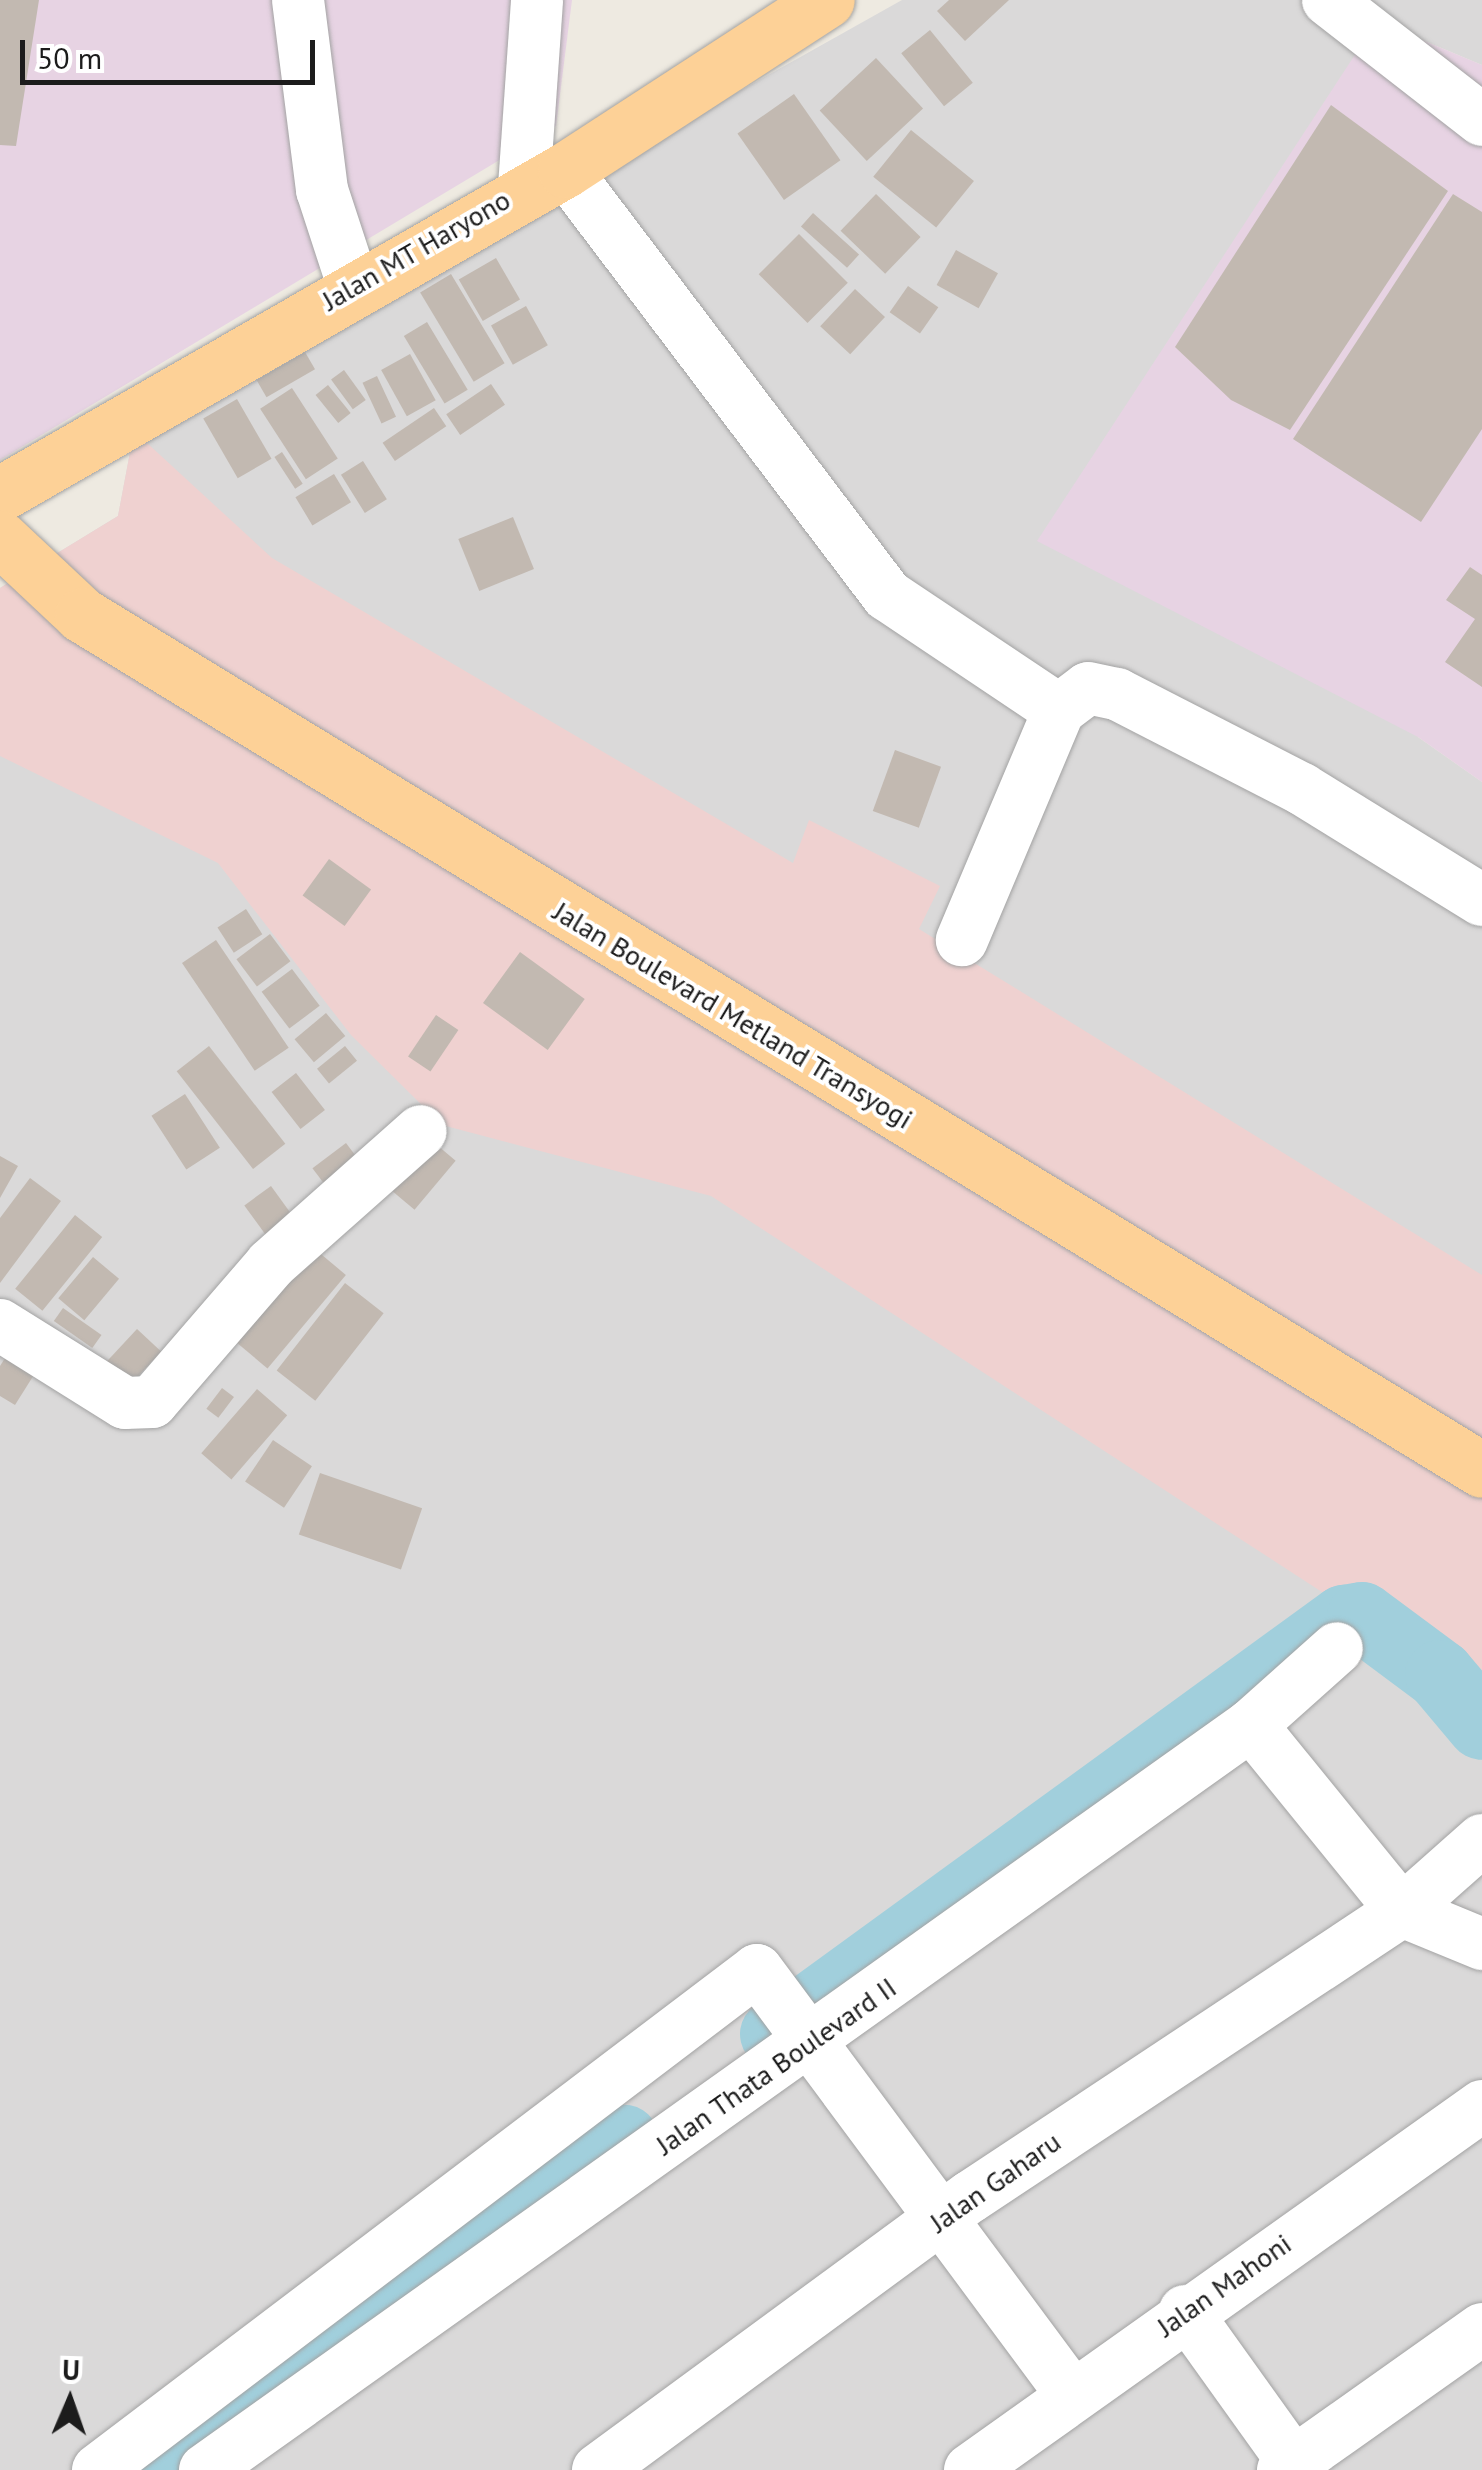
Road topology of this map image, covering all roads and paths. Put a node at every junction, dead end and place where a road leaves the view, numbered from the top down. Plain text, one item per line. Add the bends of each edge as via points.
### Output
1 (298, 0) edge
2 (537, 0) edge
3 (827, 0) edge
4 (1328, 0) edge
5 (1482, 120) edge
6 (544, 179) junction
7 (352, 286) junction
8 (0, 494) edge
9 (0, 538) edge
10 (1059, 710) junction
11 (1482, 900) edge
12 (962, 940) dead end
13 (420, 1132) dead end
14 (0, 1324) edge
15 (1482, 1470) edge
16 (1337, 1648) dead end
17 (1251, 1725) junction
18 (1482, 1840) edge
19 (1402, 1910) junction
20 (1482, 1944) edge
21 (788, 2006) junction
22 (1482, 2106) edge
23 (942, 2220) junction
24 (1185, 2312) junction
25 (1482, 2329) edge
26 (1070, 2392) junction
27 (223, 2437) edge
28 (1288, 2466) edge
29 (98, 2470) edge
30 (598, 2470) edge
31 (970, 2470) edge

1 - 7 street via 322,190
2 - 6 street
3 - 6 main road, Jalan MT Haryono
4 - 5 street
6 - 7 main road, Jalan MT Haryono
6 - 10 street via 887,595
7 - 8 main road, Jalan MT Haryono
9 - 15 main road, Jalan Boulevard Metland Transyogi via 82,615
10 - 11 street via 1088,688 1117,694 1302,789
10 - 12 street
13 - 14 street via 271,1264 152,1402 125,1403
16 - 17 street, Jalan Thata Boulevard II
17 - 19 street
17 - 21 street, Jalan Thata Boulevard II
18 - 19 street, Jalan Gaharu
19 - 20 street
19 - 23 street, Jalan Gaharu
21 - 23 street
21 - 27 street, Jalan Thata Boulevard II
21 - 27 street, Jalan Thata Boulevard II
22 - 24 street, Jalan Mahoni
23 - 26 street
23 - 30 street, Jalan Gaharu
24 - 26 street, Jalan Mahoni
24 - 28 street
25 - 28 street
26 - 31 street, Jalan Mahoni
27 - 29 street, Jalan Thata Boulevard II

